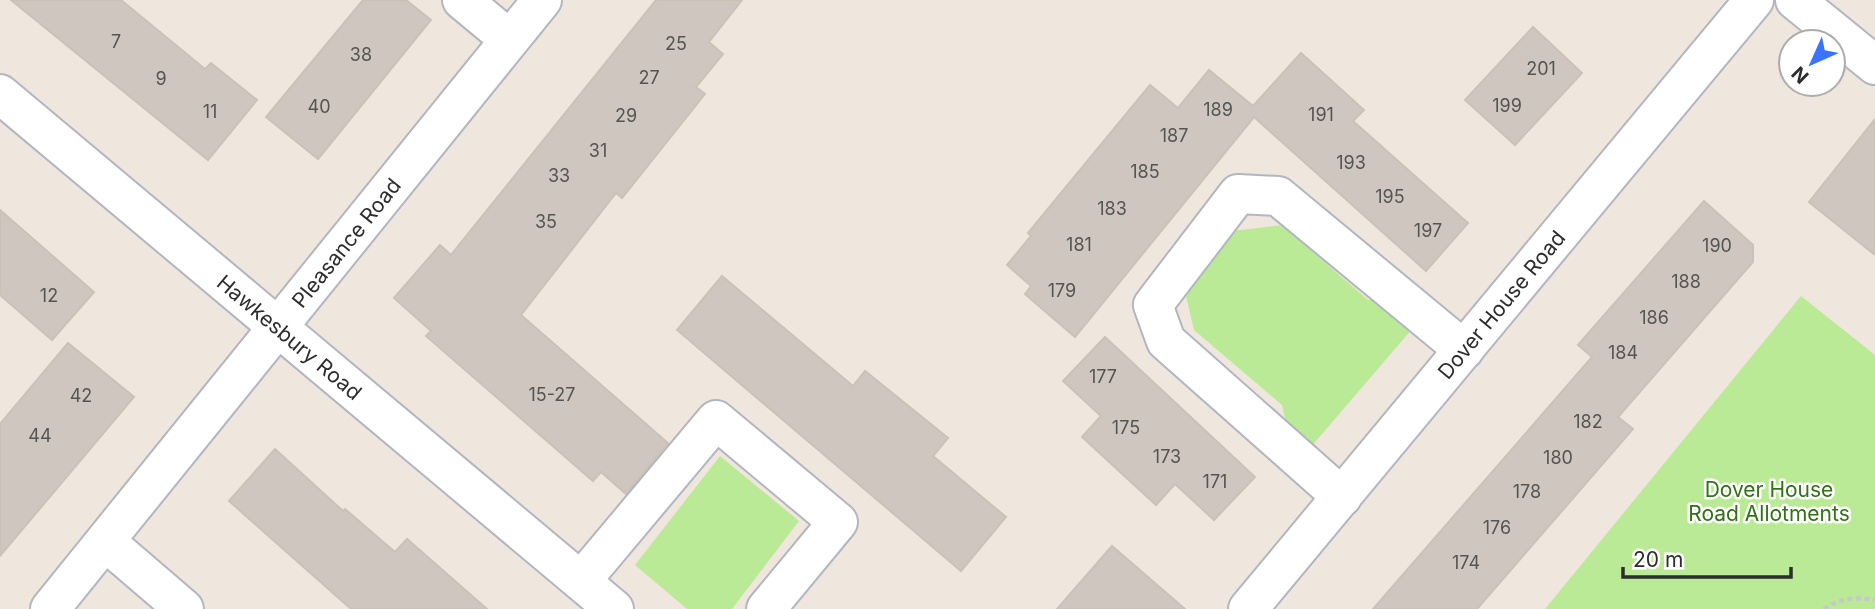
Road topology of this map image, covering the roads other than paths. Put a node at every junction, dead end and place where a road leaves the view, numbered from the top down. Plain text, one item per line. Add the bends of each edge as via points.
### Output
1 (462, 0) edge
2 (542, 0) edge
3 (1754, 0) edge
4 (1795, 0) edge
5 (509, 40) junction
6 (1875, 65) edge
7 (0, 94) edge
8 (278, 326) junction
9 (1464, 350) junction
10 (1342, 497) junction
11 (106, 542) junction
12 (581, 581) junction
13 (50, 609) edge
14 (184, 609) edge
15 (614, 609) edge
16 (766, 609) edge
17 (1248, 609) edge

1 - 5 street
2 - 5 street, Pleasance Road
3 - 9 street, Dover House Road
4 - 6 street
5 - 8 street, Pleasance Road
7 - 8 street, Hawkesbury Road
8 - 11 street, Pleasance Road
8 - 12 street, Hawkesbury Road
9 - 10 street, Dover House Road
9 - 10 street via 1278,196 1238,194 1153,305 1166,341
10 - 17 street, Dover House Road
11 - 13 street, Pleasance Road
11 - 14 street
12 - 15 street, Hawkesbury Road
12 - 16 street via 716,420 838,522

